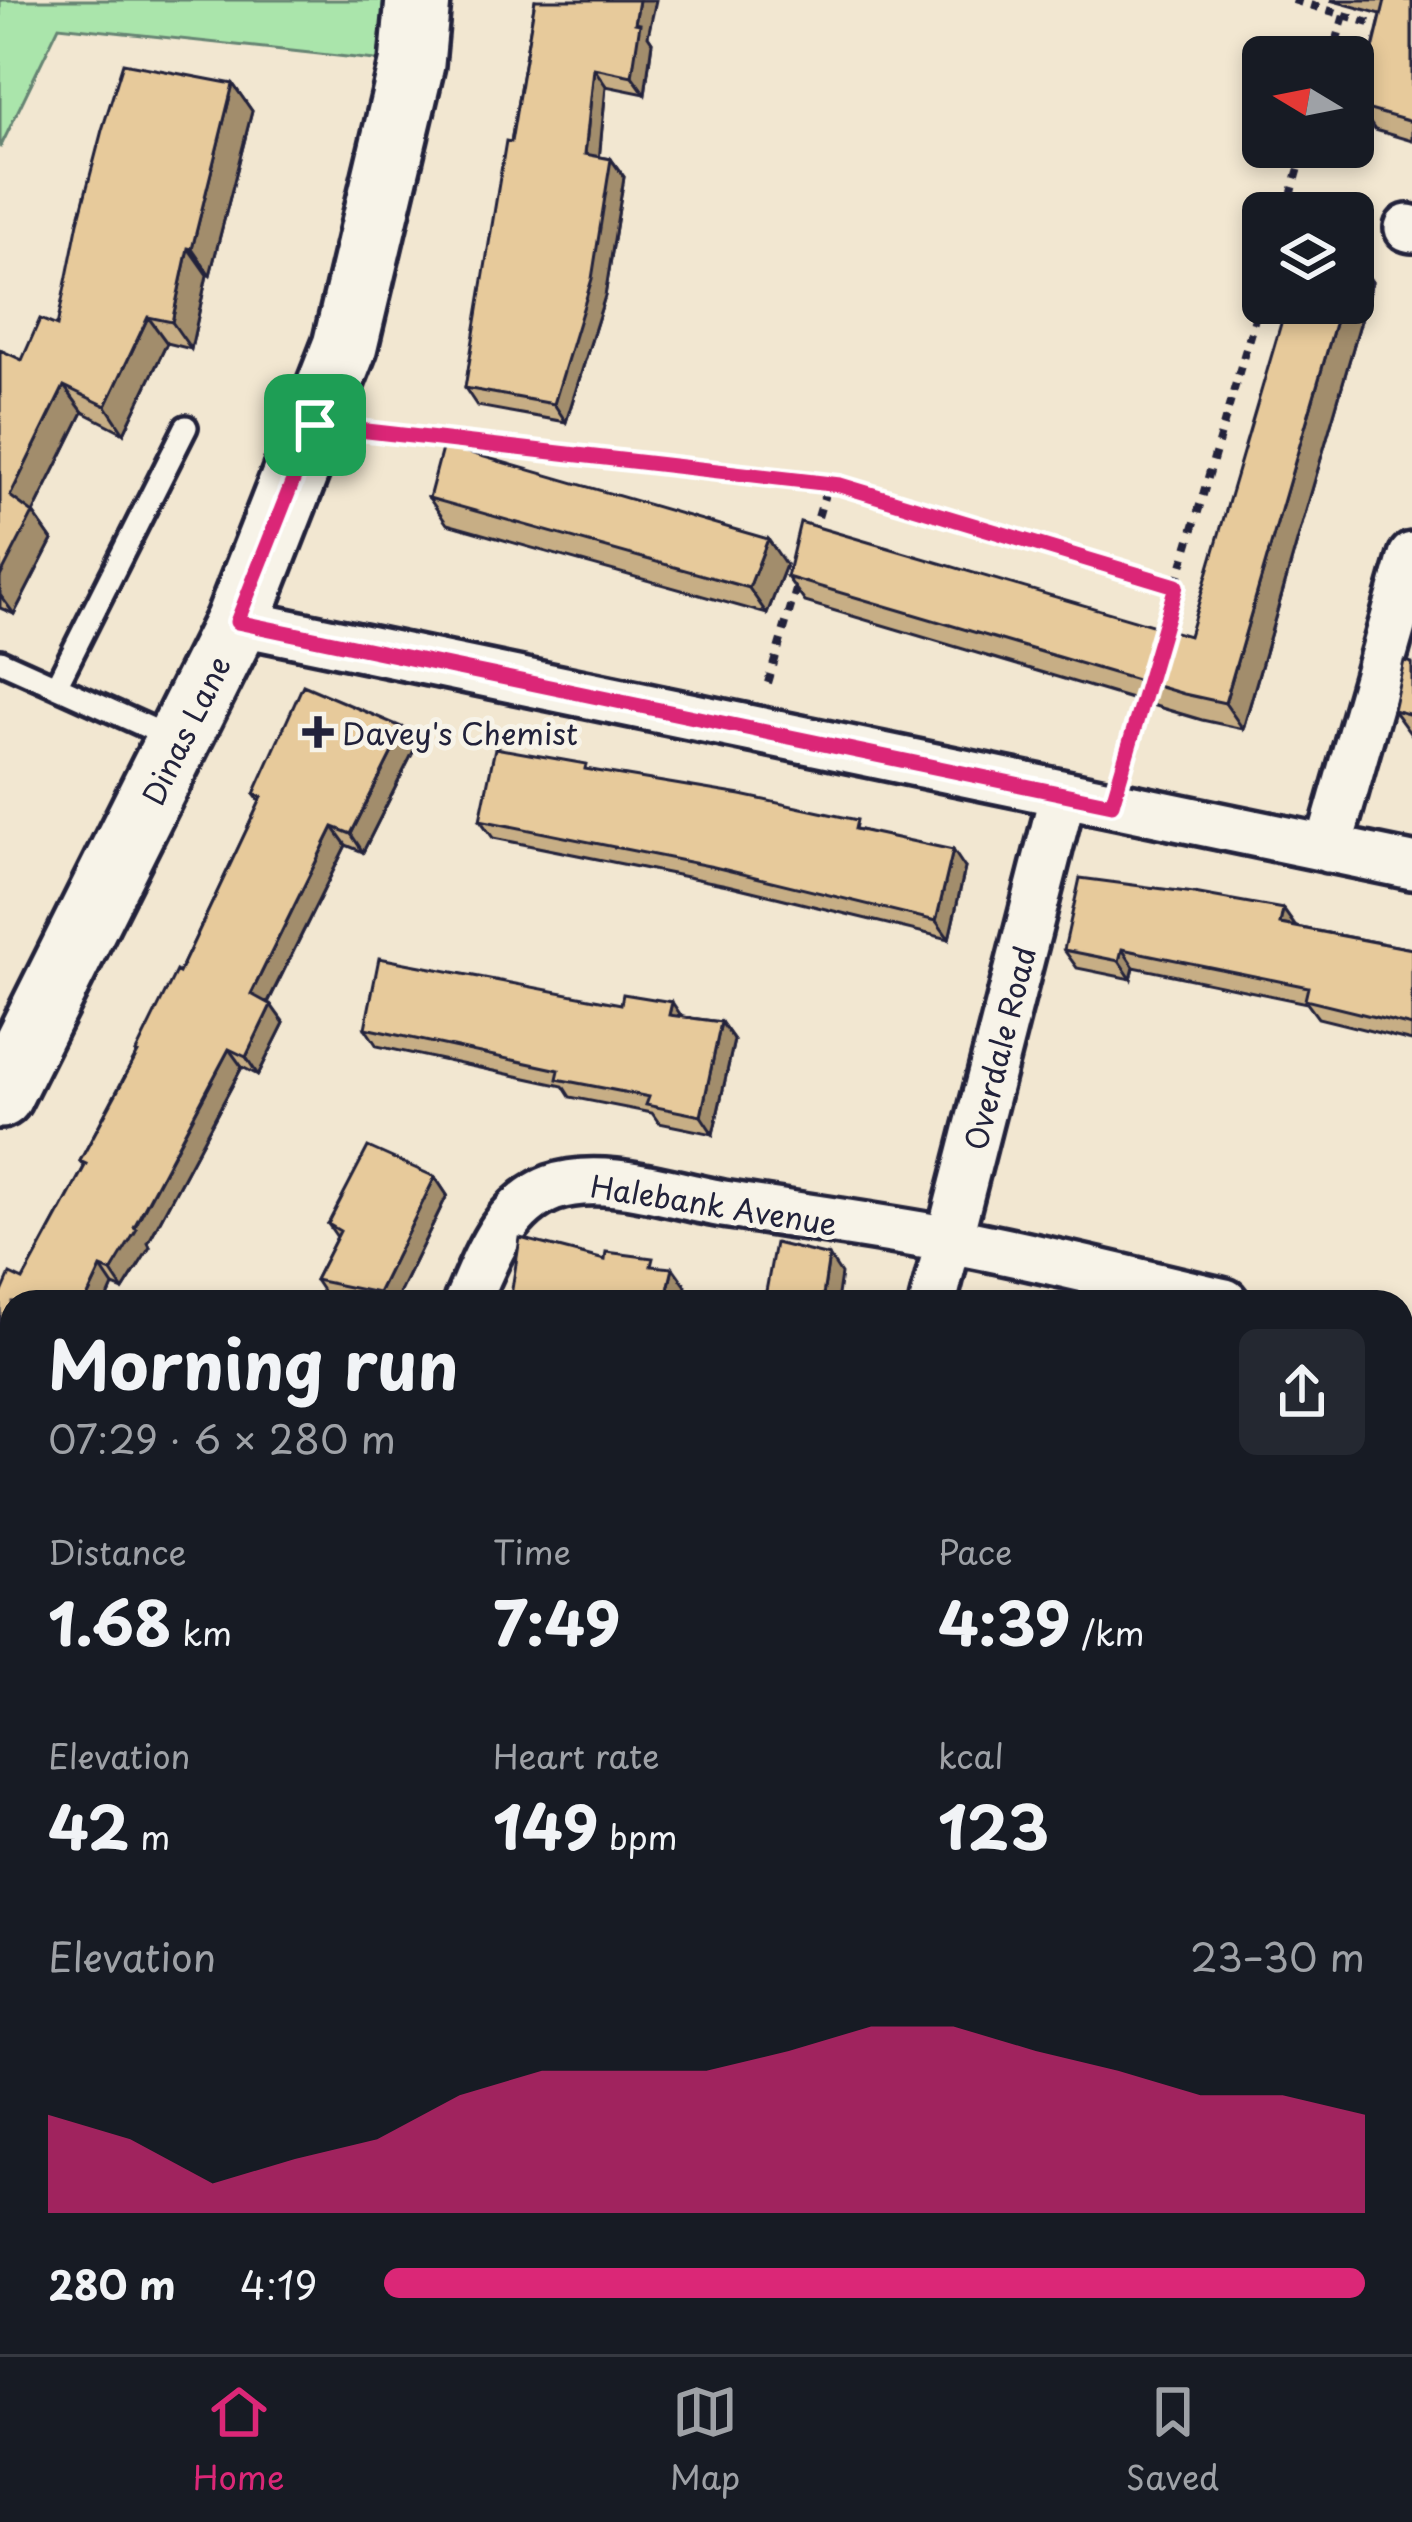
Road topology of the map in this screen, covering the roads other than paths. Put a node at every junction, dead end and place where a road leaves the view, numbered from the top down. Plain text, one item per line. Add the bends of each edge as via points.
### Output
1 (418, 0) edge
2 (186, 427) dead end
3 (1412, 556) edge
4 (237, 622) junction
5 (0, 661) edge
6 (56, 686) junction
7 (180, 741) junction
8 (1063, 794) junction
9 (1328, 849) junction
10 (1412, 866) edge
11 (0, 1096) edge
12 (950, 1240) junction
13 (472, 1290) edge
14 (936, 1290) edge
15 (1172, 1290) edge

1 - 4 street, Dinas Lane via 412,64 345,346
2 - 6 lane
3 - 9 street
4 - 7 street, Dinas Lane
4 - 8 street
5 - 6 lane
6 - 7 lane
7 - 11 street, Dinas Lane
8 - 9 street
8 - 12 street, Overdale Road
9 - 10 street
12 - 13 street, Halebank Avenue via 578,1182 516,1212
12 - 14 street, Overdale Road
12 - 15 street, Halebank Avenue

